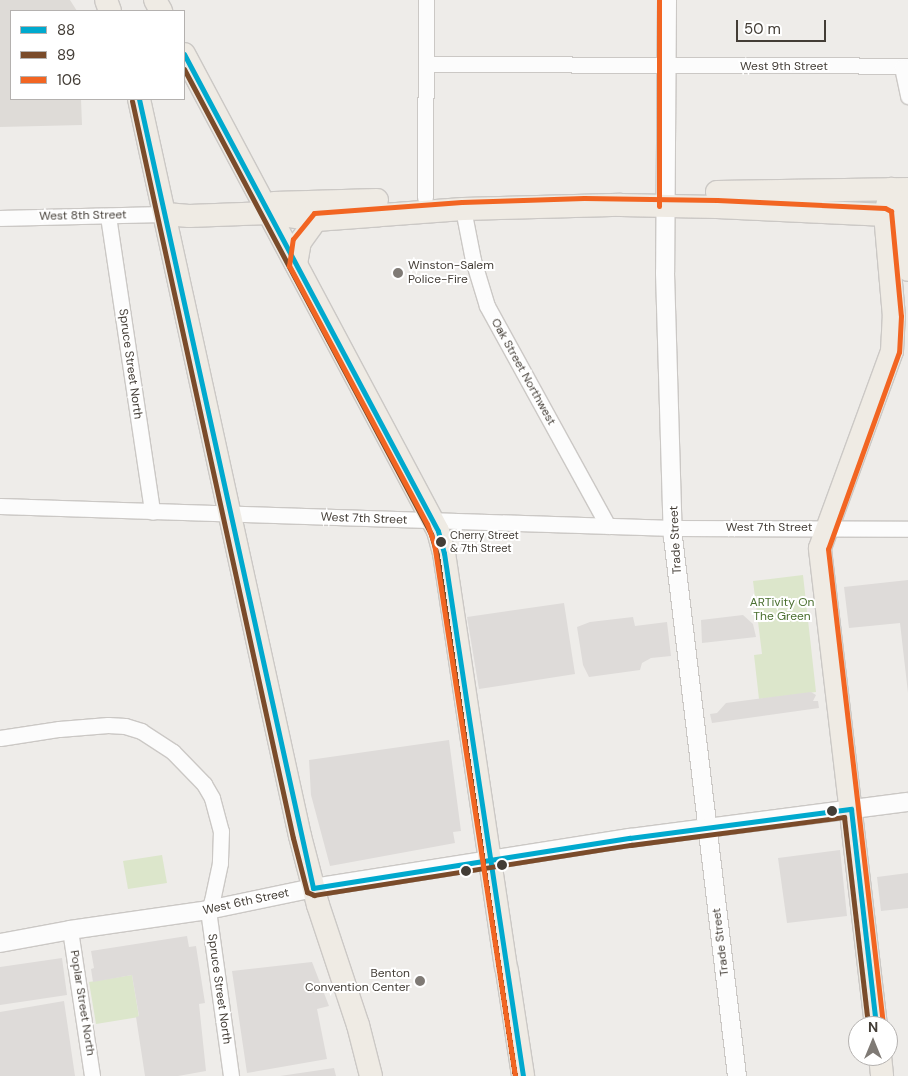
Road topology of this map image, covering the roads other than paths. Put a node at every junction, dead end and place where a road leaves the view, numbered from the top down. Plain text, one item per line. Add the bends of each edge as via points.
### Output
1 (426, 0) edge
2 (667, 0) edge
3 (185, 56) edge
4 (426, 64) junction
5 (666, 66) junction
6 (905, 67) edge
7 (908, 96) edge
8 (139, 100) edge
9 (900, 189) edge
10 (425, 197) junction
11 (666, 199) junction
12 (267, 208) junction
13 (463, 209) junction
14 (166, 214) junction
15 (899, 215) edge
16 (108, 216) junction
17 (0, 218) edge
18 (316, 220) junction
19 (296, 264) junction
20 (908, 270) edge
21 (908, 365) edge
22 (885, 373) junction
23 (0, 506) edge
24 (152, 512) junction
25 (230, 515) junction
26 (434, 521) junction
27 (608, 526) junction
28 (826, 527) junction
29 (674, 528) junction
30 (908, 529) edge
31 (0, 738) edge
32 (908, 802) edge
33 (851, 809) junction
34 (708, 827) junction
35 (489, 861) junction
36 (313, 888) junction
37 (208, 910) junction
38 (70, 930) junction
39 (0, 943) edge
40 (875, 1016) edge
41 (92, 1076) edge
42 (231, 1076) edge
43 (371, 1076) edge
44 (523, 1076) edge
45 (737, 1076) edge

1 - 4 street
2 - 5 street, Trade Street
3 - 12 main road
4 - 5 street, West 9th Street via 643,63
4 - 10 street
5 - 6 street, West 9th Street
5 - 11 street, Trade Street
6 - 7 street
8 - 14 main road
9 - 11 main road via 745,192
9 - 15 main road
10 - 11 main road, West 8th Street via 576,191
10 - 12 main road, West 8th Street
11 - 13 main road, West 8th Street
11 - 15 main road
11 - 29 street, Trade Street via 665,310
12 - 14 main road, West 8th Street
12 - 18 main road, West 8th Street
12 - 19 main road
13 - 18 main road, West 8th Street
13 - 27 street, Oak Street Northwest via 473,260 487,306
14 - 16 street, West 8th Street
14 - 25 main road
15 - 20 main road
15 - 22 main road via 892,351
16 - 17 street, West 8th Street
16 - 24 street, Spruce Street North
18 - 19 main road via 303,236
19 - 26 main road
21 - 22 main road
22 - 28 main road
23 - 24 street, West 7th Street
24 - 25 street, West 7th Street
25 - 26 street, West 7th Street
25 - 36 main road
26 - 27 street, West 7th Street
26 - 35 main road via 444,553
27 - 29 street, West 7th Street
28 - 29 street, West 7th Street
28 - 30 street, West 7th Street
28 - 33 main road via 820,555
29 - 34 street, Trade Street
31 - 37 street, Spruce Street North via 59,729 124,726 155,739 187,764 212,798 221,830 220,863
32 - 33 street, West 6th Street
33 - 34 street, West 6th Street
33 - 40 main road
34 - 35 street, West 6th Street
34 - 45 street, Trade Street
35 - 36 street, West 6th Street
35 - 44 main road
36 - 37 street, West 6th Street
36 - 43 main road via 349,995
37 - 38 street, West 6th Street
37 - 42 street, Spruce Street North
38 - 39 street, West 6th Street
38 - 41 street, Poplar Street North

